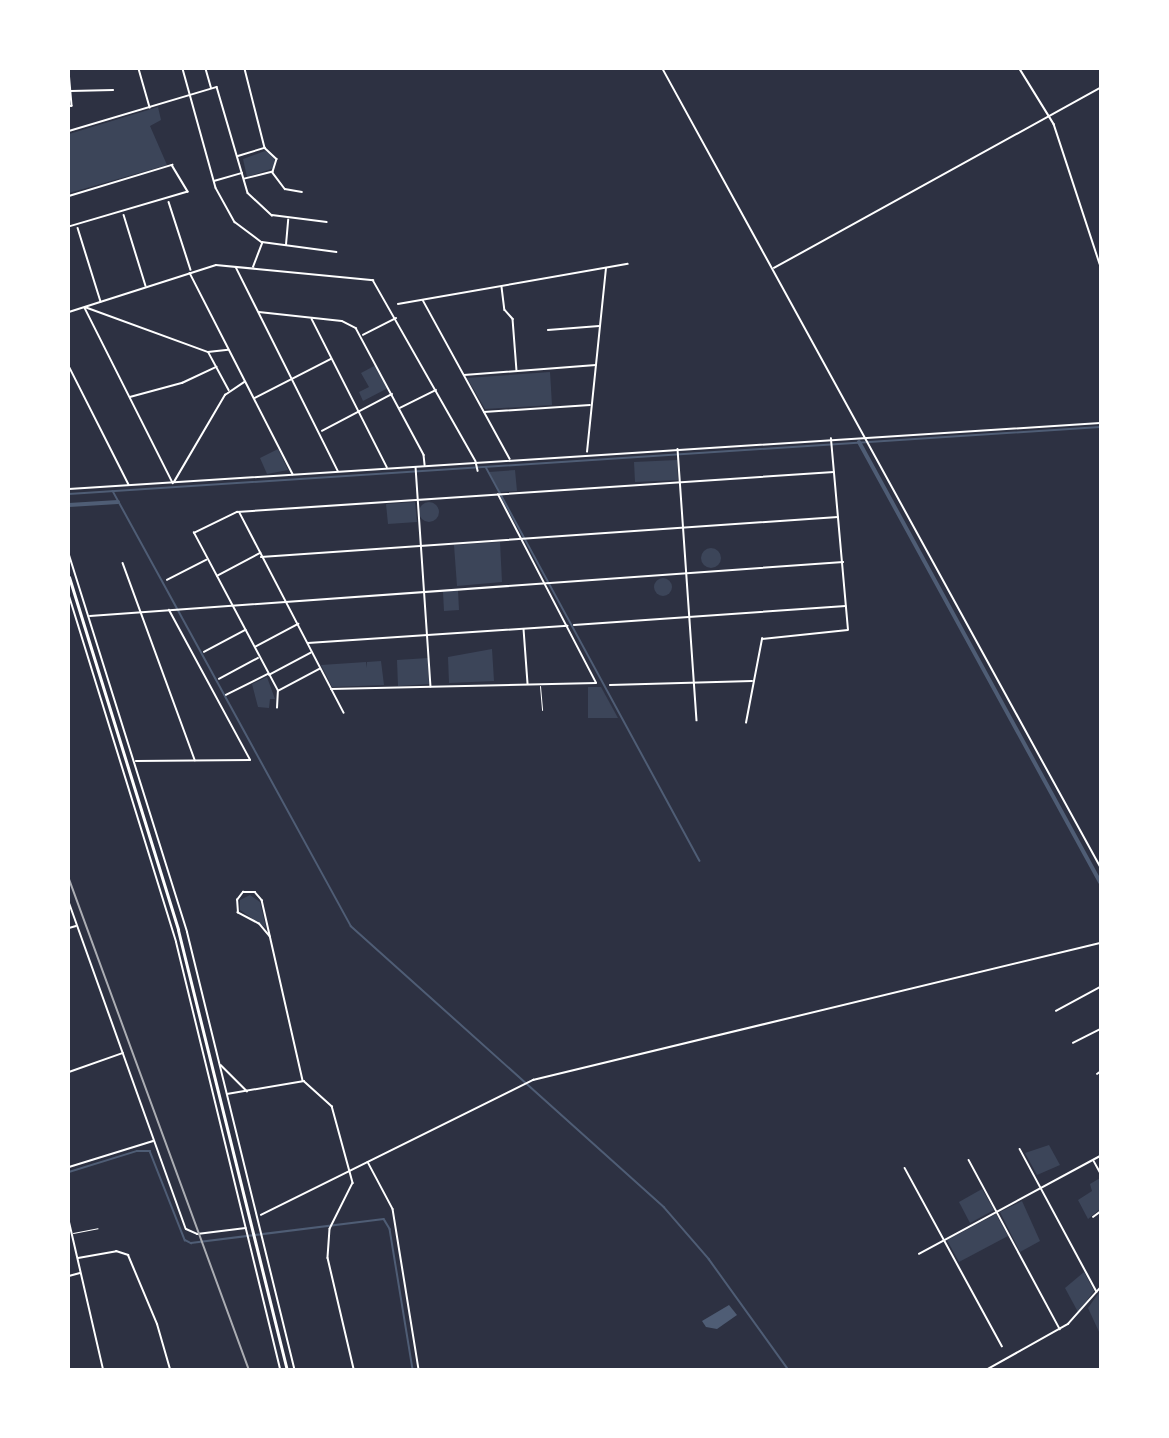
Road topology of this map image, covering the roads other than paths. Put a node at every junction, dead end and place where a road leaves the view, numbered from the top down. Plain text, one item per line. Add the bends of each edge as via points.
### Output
1 (139, 69) edge
2 (183, 69) edge
3 (206, 69) edge
4 (245, 69) edge
5 (663, 69) edge
6 (1020, 69) edge
7 (69, 71) edge
8 (212, 88) junction
9 (1100, 88) edge
10 (113, 90) dead end
11 (71, 91) junction
12 (191, 95) junction
13 (69, 107) edge
14 (151, 108) junction
15 (1049, 115) junction
16 (69, 131) edge
17 (265, 148) junction
18 (238, 156) junction
19 (273, 172) junction
20 (243, 173) junction
21 (244, 179) junction
22 (214, 181) junction
23 (302, 192) dead end
24 (69, 196) edge
25 (169, 202) dead end
26 (124, 215) dead end
27 (288, 219) junction
28 (327, 222) dead end
29 (69, 227) edge
30 (78, 228) dead end
31 (262, 242) junction
32 (286, 247) junction
33 (336, 252) dead end
34 (628, 264) dead end
35 (1100, 264) edge
36 (235, 266) junction
37 (252, 268) junction
38 (606, 268) junction
39 (773, 268) junction
40 (191, 272) junction
41 (147, 286) junction
42 (502, 286) junction
43 (422, 299) junction
44 (101, 302) junction
45 (398, 303) dead end
46 (84, 307) junction
47 (69, 312) edge
48 (259, 312) junction
49 (397, 317) junction
50 (312, 318) junction
51 (599, 326) junction
52 (548, 330) dead end
53 (363, 336) junction
54 (229, 350) junction
55 (208, 352) junction
56 (332, 359) junction
57 (597, 365) junction
58 (69, 366) edge
59 (216, 367) junction
60 (517, 371) junction
61 (463, 375) junction
62 (293, 378) junction
63 (245, 381) junction
64 (230, 390) junction
65 (437, 390) junction
66 (393, 394) junction
67 (129, 397) junction
68 (254, 398) junction
69 (592, 405) junction
70 (400, 408) junction
71 (358, 412) junction
72 (483, 412) junction
73 (1100, 423) edge
74 (321, 432) junction
75 (864, 435) junction
76 (831, 438) junction
77 (678, 448) junction
78 (587, 454) junction
79 (510, 459) junction
80 (476, 462) junction
81 (416, 466) junction
82 (425, 466) junction
83 (387, 468) junction
84 (338, 471) junction
85 (478, 471) dead end
86 (834, 472) junction
87 (293, 475) junction
88 (173, 483) junction
89 (680, 483) junction
90 (129, 485) junction
91 (69, 489) edge
92 (497, 495) junction
93 (418, 501) junction
94 (240, 512) junction
95 (838, 517) junction
96 (683, 528) junction
97 (522, 539) junction
98 (421, 546) junction
99 (260, 553) junction
100 (69, 555) edge
101 (261, 557) junction
102 (207, 559) junction
103 (843, 562) junction
104 (123, 563) dead end
105 (686, 572) junction
106 (69, 577) edge
107 (216, 577) junction
108 (167, 580) dead end
109 (546, 582) junction
110 (425, 591) junction
111 (69, 596) edge
112 (285, 599) junction
113 (231, 603) junction
114 (846, 606) junction
115 (168, 609) junction
116 (139, 611) junction
117 (88, 616) junction
118 (690, 617) junction
119 (298, 624) junction
120 (569, 625) junction
121 (574, 625) dead end
122 (524, 628) junction
123 (245, 630) junction
124 (428, 635) junction
125 (308, 643) junction
126 (254, 648) junction
127 (204, 652) dead end
128 (312, 652) junction
129 (259, 658) junction
130 (320, 668) junction
131 (268, 675) junction
132 (219, 679) dead end
133 (753, 681) junction
134 (694, 682) junction
135 (528, 684) junction
136 (540, 684) junction
137 (610, 685) dead end
138 (431, 686) junction
139 (331, 689) junction
140 (278, 691) junction
141 (226, 695) dead end
142 (277, 708) dead end
143 (542, 710) dead end
144 (344, 713) dead end
145 (697, 720) dead end
146 (746, 723) dead end
147 (195, 760) junction
148 (133, 761) junction
149 (1100, 866) edge
150 (69, 903) edge
151 (77, 925) junction
152 (69, 928) edge
153 (270, 937) junction
154 (1100, 943) edge
155 (1100, 987) edge
156 (1056, 1011) dead end
157 (1100, 1029) edge
158 (1073, 1043) dead end
159 (124, 1053) junction
160 (219, 1063) junction
161 (69, 1072) edge
162 (304, 1081) junction
163 (248, 1092) junction
164 (227, 1094) junction
165 (153, 1141) junction
166 (1020, 1149) dead end
167 (1100, 1156) edge
168 (969, 1160) dead end
169 (1094, 1160) junction
170 (368, 1162) junction
171 (69, 1167) edge
172 (905, 1168) dead end
173 (350, 1170) junction
174 (1100, 1172) edge
175 (1041, 1188) junction
176 (996, 1211) junction
177 (1100, 1212) edge
178 (261, 1215) dead end
179 (1093, 1217) dead end
180 (69, 1222) edge
181 (98, 1228) dead end
182 (246, 1228) junction
183 (72, 1233) junction
184 (944, 1240) junction
185 (919, 1254) dead end
186 (78, 1258) junction
187 (81, 1273) junction
188 (69, 1276) edge
189 (1100, 1288) edge
190 (1097, 1292) junction
191 (1060, 1329) junction
192 (1002, 1346) dead end
193 (103, 1369) edge
194 (170, 1369) edge
195 (280, 1369) edge
196 (286, 1369) edge
197 (294, 1369) edge
198 (354, 1369) edge
199 (419, 1369) edge
200 (988, 1369) edge

1 - 14 street
2 - 12 street
3 - 8 street
4 - 17 street
5 - 39 street
6 - 15 street
7 - 11 street
8 - 12 street
8 - 18 street via 217,87
9 - 15 street
10 - 11 street
11 - 13 street
12 - 14 street
12 - 22 street
14 - 16 street
15 - 35 street
15 - 39 street
17 - 18 street
17 - 19 street via 277,159
18 - 20 street
19 - 21 street
19 - 23 street via 285,189
20 - 21 street
20 - 22 street
21 - 27 street via 248,193 261,208
22 - 31 street via 235,222
24 - 29 street via 172,165 189,192
25 - 40 street
26 - 41 street
27 - 28 street
27 - 32 street
30 - 44 street
31 - 32 street
31 - 37 street
32 - 33 street
34 - 38 street
36 - 37 street
36 - 40 street
36 - 48 street
37 - 49 street via 373,280
38 - 42 street
38 - 51 street
39 - 75 street
40 - 41 street
40 - 54 street
41 - 44 street
42 - 43 street
42 - 60 street via 506,311 513,318
43 - 45 street
43 - 61 street
44 - 46 street
46 - 47 street
46 - 55 street
46 - 67 street
48 - 50 street
48 - 62 street
49 - 53 street
49 - 65 street
50 - 53 street via 347,322
50 - 56 street
51 - 52 street
51 - 57 street
53 - 66 street
54 - 55 street
54 - 63 street
55 - 59 street
56 - 62 street
56 - 71 street
57 - 60 street
57 - 69 street
58 - 90 street
59 - 64 street
59 - 67 street via 182,383
60 - 61 street
61 - 72 street
62 - 68 street
62 - 74 street
63 - 64 street
63 - 68 street
64 - 88 street
65 - 70 street
65 - 80 street
66 - 70 street
66 - 71 street
67 - 88 street
68 - 87 street
69 - 72 street
69 - 78 street
70 - 82 street via 425,457
71 - 74 street
71 - 83 street
72 - 79 street
73 - 75 street
74 - 84 street
75 - 76 street
75 - 149 street
76 - 77 street
76 - 86 street
77 - 78 street
77 - 89 street
78 - 79 street
79 - 80 street
80 - 82 street
80 - 85 street
81 - 82 street
81 - 83 street
81 - 93 street
83 - 84 street
84 - 87 street
86 - 89 street
86 - 95 street
87 - 88 street
88 - 90 street
89 - 92 street
89 - 96 street
90 - 91 street
92 - 93 street
92 - 97 street
93 - 94 street
93 - 98 street
94 - 99 street
94 - 102 street via 194,533
95 - 96 street
95 - 103 street
96 - 97 street
96 - 105 street
97 - 98 street
97 - 109 street
98 - 101 street
98 - 110 street
99 - 101 street
99 - 107 street
100 - 117 main road
101 - 112 street
102 - 107 street
102 - 108 street
103 - 105 street
103 - 114 street
104 - 116 street
105 - 109 street
105 - 118 street
106 - 196 main road via 176,921
107 - 113 street
109 - 110 street
109 - 120 street
110 - 112 street
110 - 124 street
111 - 182 main road via 176,942
112 - 113 street
112 - 119 street
113 - 115 street
113 - 123 street
114 - 118 street
114 - 133 street via 847,631 762,639
115 - 116 street
115 - 147 street via 250,760
116 - 117 street
116 - 147 street
117 - 148 main road
118 - 121 street
118 - 134 street
119 - 125 street
119 - 126 street
120 - 122 street
120 - 136 street via 597,682
122 - 124 street
122 - 135 street
123 - 126 street
123 - 127 street
124 - 125 street
124 - 138 street
125 - 128 street
126 - 129 street
128 - 130 street
128 - 131 street
129 - 131 street
129 - 132 street
130 - 139 street
130 - 140 street
131 - 140 street
131 - 141 street
133 - 134 street
133 - 146 street
134 - 137 street
134 - 145 street
135 - 136 street
135 - 138 street
136 - 143 lane
138 - 139 street
139 - 144 street
140 - 142 street
147 - 148 street
148 - 160 main road via 186,928
150 - 151 main road
151 - 152 street
151 - 159 main road
153 - 153 street via 261,897 253,891 243,892 237,900 238,913 259,924
153 - 162 street
154 - 170 street via 533,1080
155 - 156 street
157 - 158 street
159 - 161 street
159 - 165 main road
160 - 163 street
160 - 164 main road
162 - 163 street
162 - 173 street via 332,1106
163 - 164 street
164 - 197 main road
165 - 171 main road
165 - 182 main road via 188,1232
166 - 175 street
167 - 169 street
168 - 176 street
169 - 174 street
169 - 175 street
170 - 173 street
170 - 199 street via 393,1209
172 - 184 street
173 - 178 street
173 - 198 street via 352,1190 330,1231 329,1264
175 - 176 street
175 - 190 street
176 - 184 street
176 - 191 street
177 - 179 street
180 - 183 main road
181 - 183 lane
182 - 195 main road
183 - 186 main road
184 - 185 street
184 - 192 street
186 - 187 main road
186 - 194 main road via 116,1251 128,1255 158,1324
187 - 188 street
187 - 193 main road
189 - 190 street
190 - 191 street via 1077,1317
191 - 200 street

